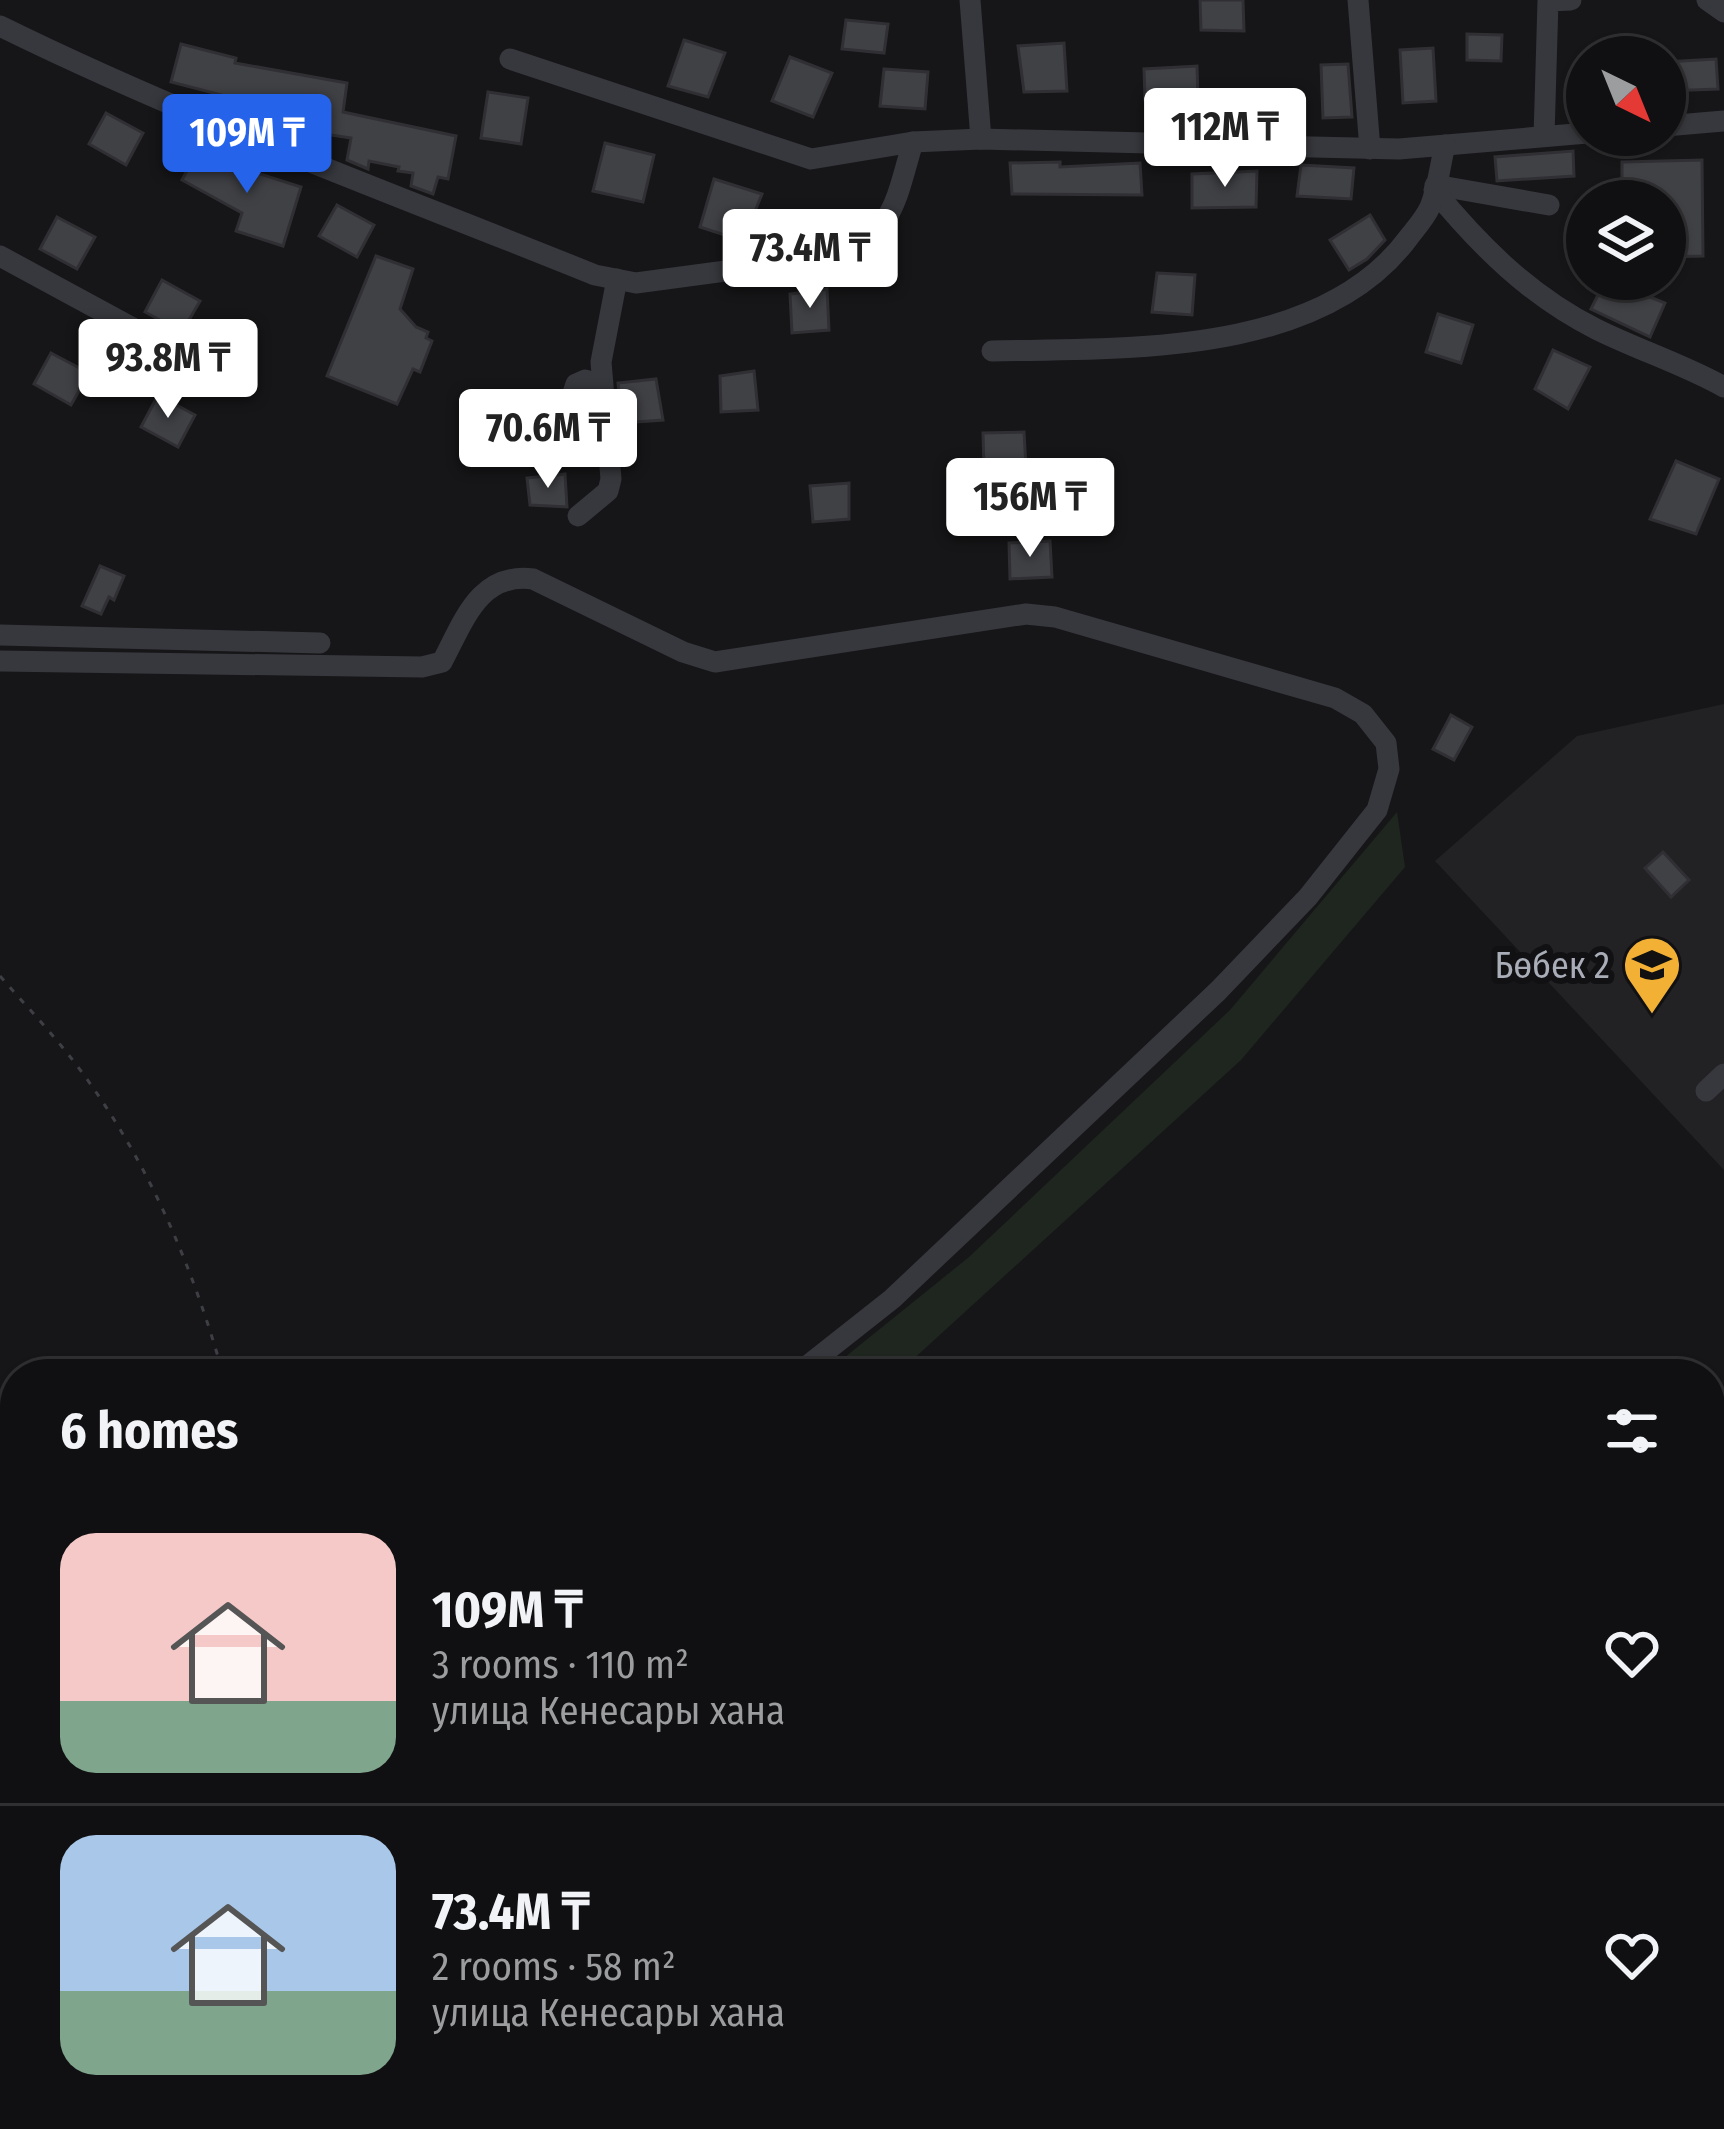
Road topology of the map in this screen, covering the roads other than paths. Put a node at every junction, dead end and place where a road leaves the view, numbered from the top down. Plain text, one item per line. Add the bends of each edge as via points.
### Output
1 (970, 0) edge
2 (1358, 0) edge
3 (1571, 0) edge
4 (1707, 0) edge
5 (1724, 12) edge
6 (0, 26) edge
7 (510, 59) dead end
8 (1724, 121) edge
9 (1686, 124) edge
10 (1566, 134) edge
11 (1544, 136) junction
12 (981, 139) junction
13 (913, 142) junction
14 (1444, 145) junction
15 (1370, 149) junction
16 (1435, 187) junction
17 (1549, 205) dead end
18 (0, 256) edge
19 (617, 279) junction
20 (142, 333) dead end
21 (992, 351) dead end
22 (602, 386) junction
23 (1724, 387) edge
24 (607, 420) junction
25 (578, 516) dead end
26 (0, 635) edge
27 (320, 643) dead end
28 (0, 662) edge
29 (1724, 1074) edge
30 (1706, 1091) dead end
31 (816, 1359) edge

1 - 12 street
2 - 15 street
3 - 11 street via 1548,1
4 - 5 street
6 - 19 street via 112,82
7 - 13 street via 811,159
8 - 9 street
10 - 11 street
11 - 14 street
12 - 13 street
12 - 15 street
13 - 19 street via 891,216 860,246 831,257
14 - 15 street
14 - 16 street
16 - 17 street
16 - 21 street via 1429,209 1390,262 1351,293 1251,333 1159,348
16 - 23 street via 1478,243 1526,286 1593,328
18 - 20 street
19 - 22 street
22 - 24 street
22 - 24 street via 576,384 569,405 582,426
24 - 25 street via 608,491
26 - 27 street
28 - 31 street via 422,667 442,662 487,589 513,577 715,662 1025,614 1335,698 1363,714 1386,743 1389,769 1377,810 1308,897 892,1299
29 - 30 street

